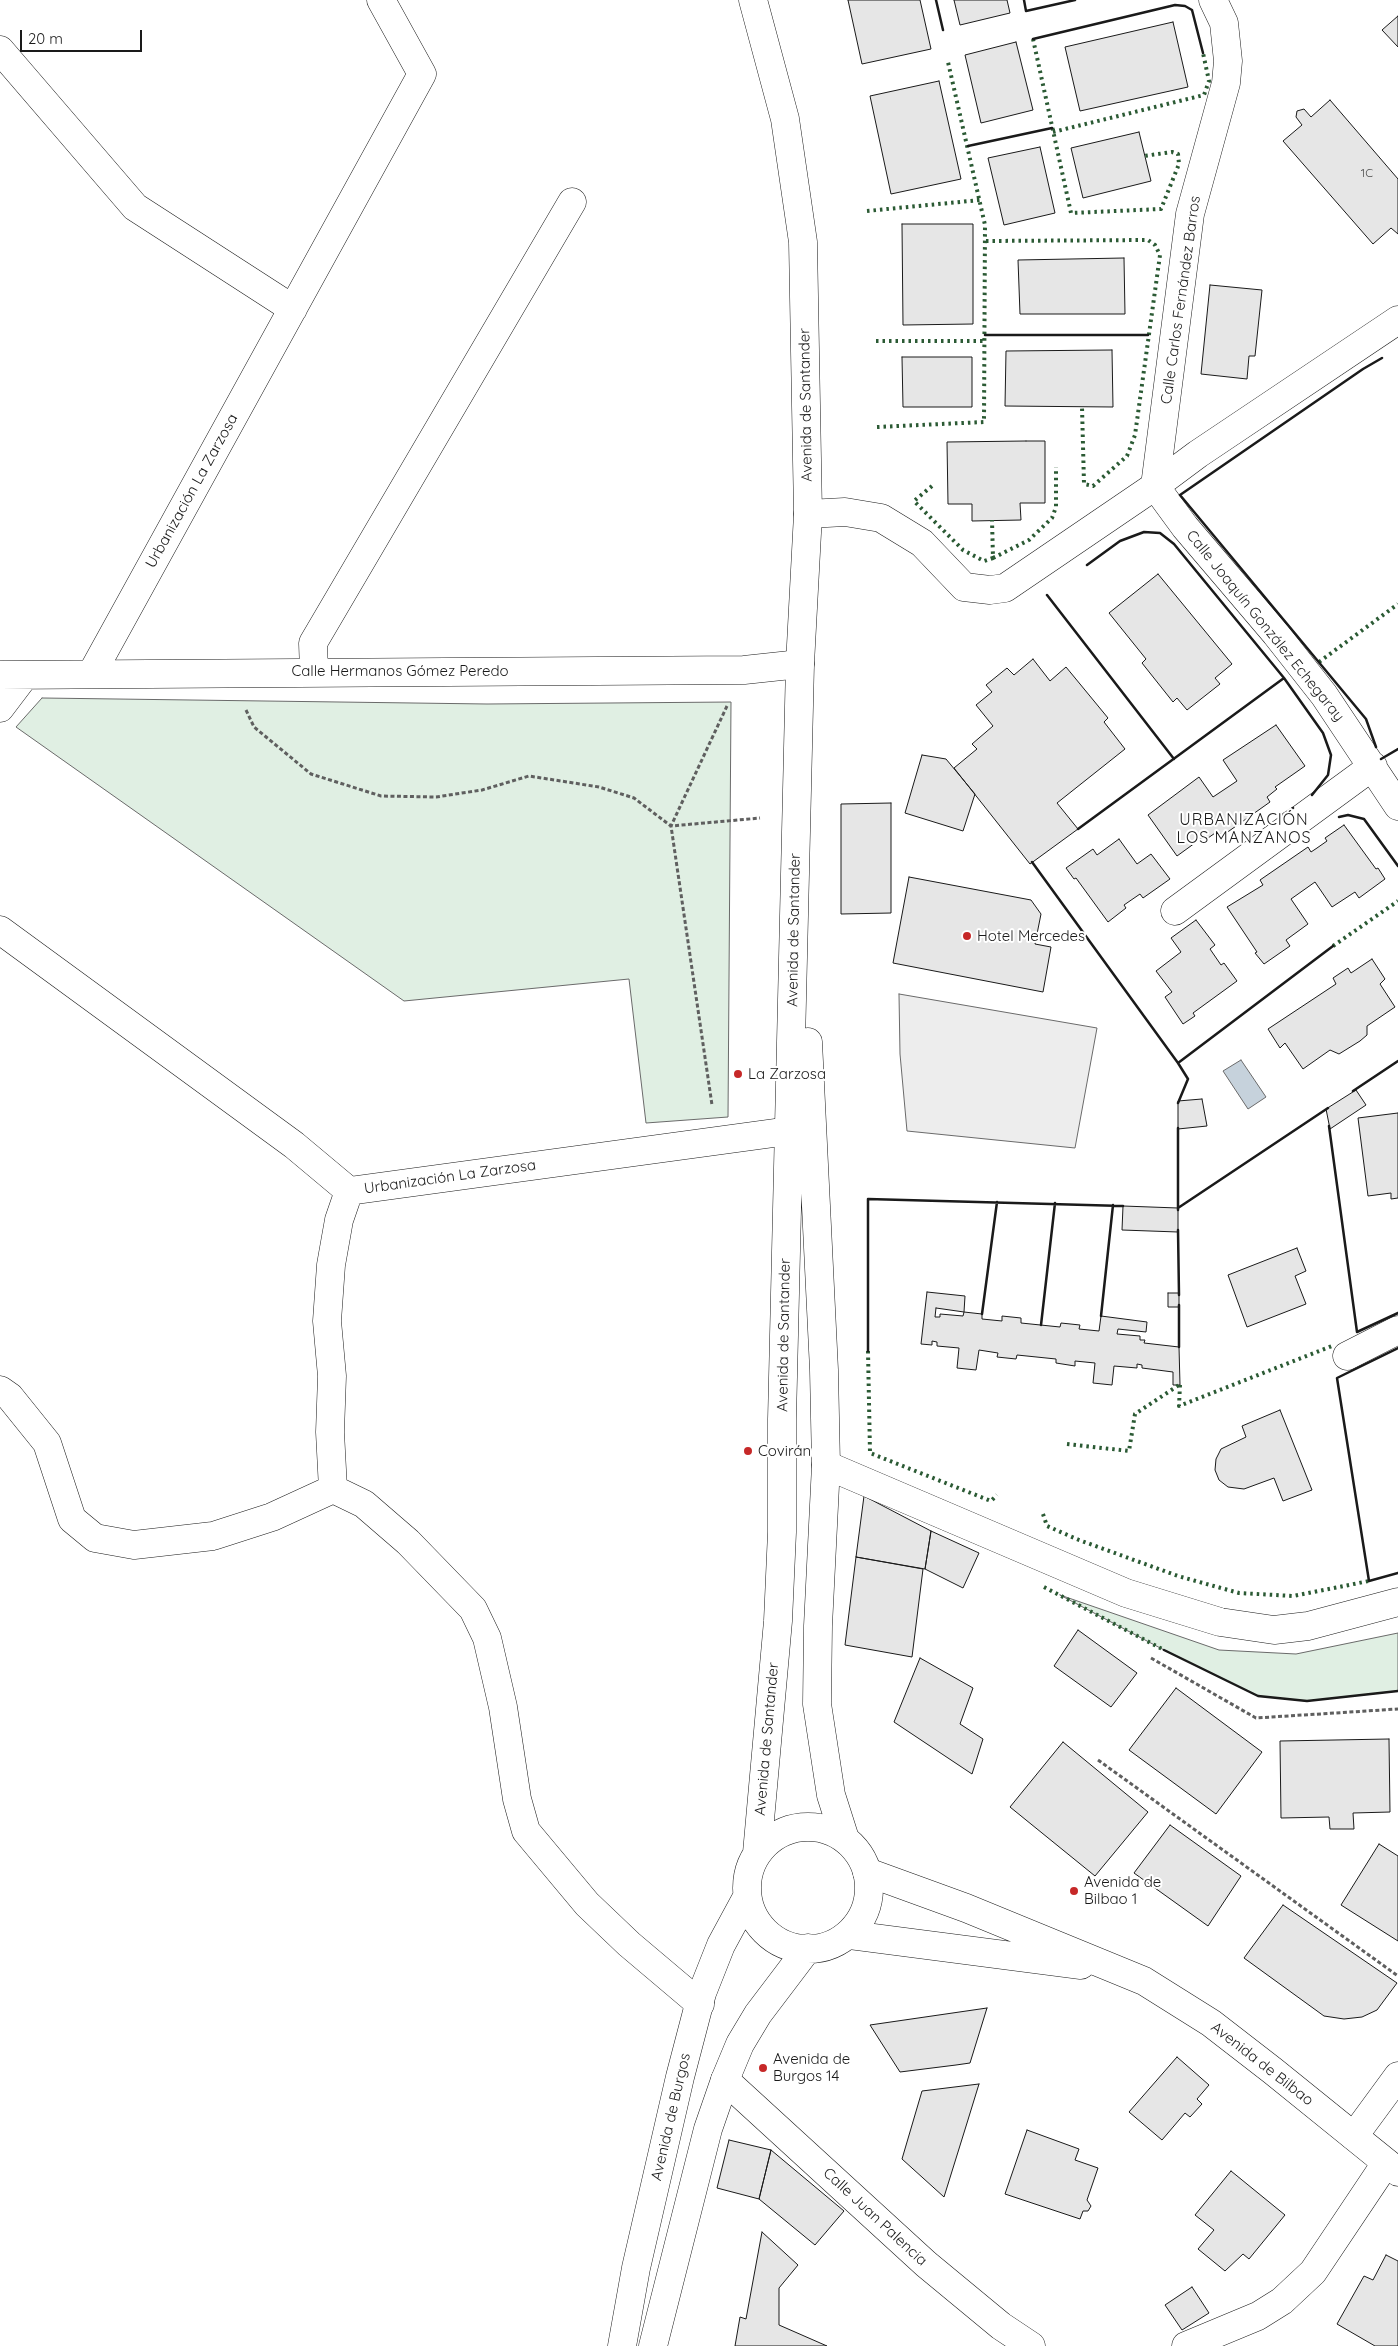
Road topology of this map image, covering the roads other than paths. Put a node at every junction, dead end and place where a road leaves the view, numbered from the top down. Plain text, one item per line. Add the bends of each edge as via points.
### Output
1 (382, 0) edge
2 (753, 0) edge
3 (1213, 0) edge
4 (0, 50) edge
5 (572, 202) dead end
6 (293, 309) junction
7 (1398, 320) edge
8 (1155, 486) junction
9 (808, 514) junction
10 (800, 664) junction
11 (314, 672) junction
12 (92, 673) junction
13 (12, 675) edge
14 (0, 708) edge
15 (1373, 766) junction
16 (1398, 806) edge
17 (796, 815) junction
18 (1174, 911) dead end
19 (0, 930) edge
20 (789, 1131) junction
21 (349, 1191) junction
22 (1398, 1330) edge
23 (1347, 1356) dead end
24 (5, 1394) edge
25 (826, 1465) junction
26 (333, 1489) junction
27 (1398, 1602) edge
28 (844, 1839) junction
29 (757, 1853) junction
30 (867, 1872) junction
31 (747, 1897) junction
32 (850, 1935) junction
33 (808, 1948) junction
34 (1117, 1970) junction
35 (700, 2004) junction
36 (1398, 2076) edge
37 (725, 2080) junction
38 (1354, 2136) junction
39 (1392, 2168) edge
40 (622, 2346) edge
41 (653, 2346) edge
42 (1031, 2346) edge
43 (1186, 2346) edge

1 - 6 main road, Urbanización La Zarzosa via 422,74
2 - 9 main road, Avenida de Santander via 785,119 803,242
3 - 8 main road, Calle Carlos Fernández Barros via 1224,23 1228,61 1226,83 1190,214
4 - 6 main road via 135,207
5 - 11 main road via 314,643
6 - 12 main road, Urbanización La Zarzosa
7 - 8 main road
8 - 9 main road via 1005,588 990,590 964,587 922,543 881,518 844,512
8 - 15 main road, Calle Joaquín González Echegaray via 1324,695
9 - 10 main road, Avenida de Santander
10 - 11 main road, Calle Hermanos Gómez Peredo via 744,670
10 - 17 main road, Avenida de Santander
11 - 12 main road, Calle Hermanos Gómez Peredo
12 - 13 main road, Calle Hermanos Gómez Peredo
13 - 14 main road
15 - 16 main road, Calle Joaquín González Echegaray
15 - 18 main road
17 - 20 main road, Avenida de Santander
17 - 25 main road, Avenida de Santander
19 - 21 main road via 294,1145
20 - 21 main road, Urbanización La Zarzosa
20 - 29 main road, Avenida de Santander via 782,1532
21 - 26 main road, Urbanización La Zarzosa via 339,1220 331,1265 327,1321 332,1376
22 - 23 main road
24 - 26 main road via 47,1443 72,1519 95,1538 134,1545 213,1536 272,1517
25 - 27 main road via 1126,1593 1220,1622 1274,1630 1308,1626
25 - 28 main road, Avenida de Santander via 817,1704 831,1795
26 - 35 main road via 364,1504 408,1542 473,1609 487,1638 494,1664 517,1799 526,1831 587,1904
28 - 29 main road via 822,1828 801,1826 782,1833
28 - 30 main road via 857,1850
29 - 31 main road via 747,1876
30 - 32 main road via 868,1901 862,1918
30 - 34 main road, Avenida de Bilbao via 966,1908
31 - 33 main road via 755,1920 768,1935 786,1946
31 - 35 main road, Avenida de Burgos via 721,1945
32 - 33 main road via 826,1947
32 - 34 main road, Avenida de Bilbao
33 - 37 main road via 758,2014 740,2044
34 - 38 main road, Avenida de Bilbao via 1144,1981 1211,2023
35 - 40 main road, Avenida de Burgos via 636,2268
36 - 38 main road
37 - 41 main road via 708,2129
37 - 42 main road, Calle Juan Palencia via 926,2264 1001,2326
38 - 39 main road, Avenida de Bilbao
39 - 43 main road via 1313,2272 1282,2301 1258,2316

